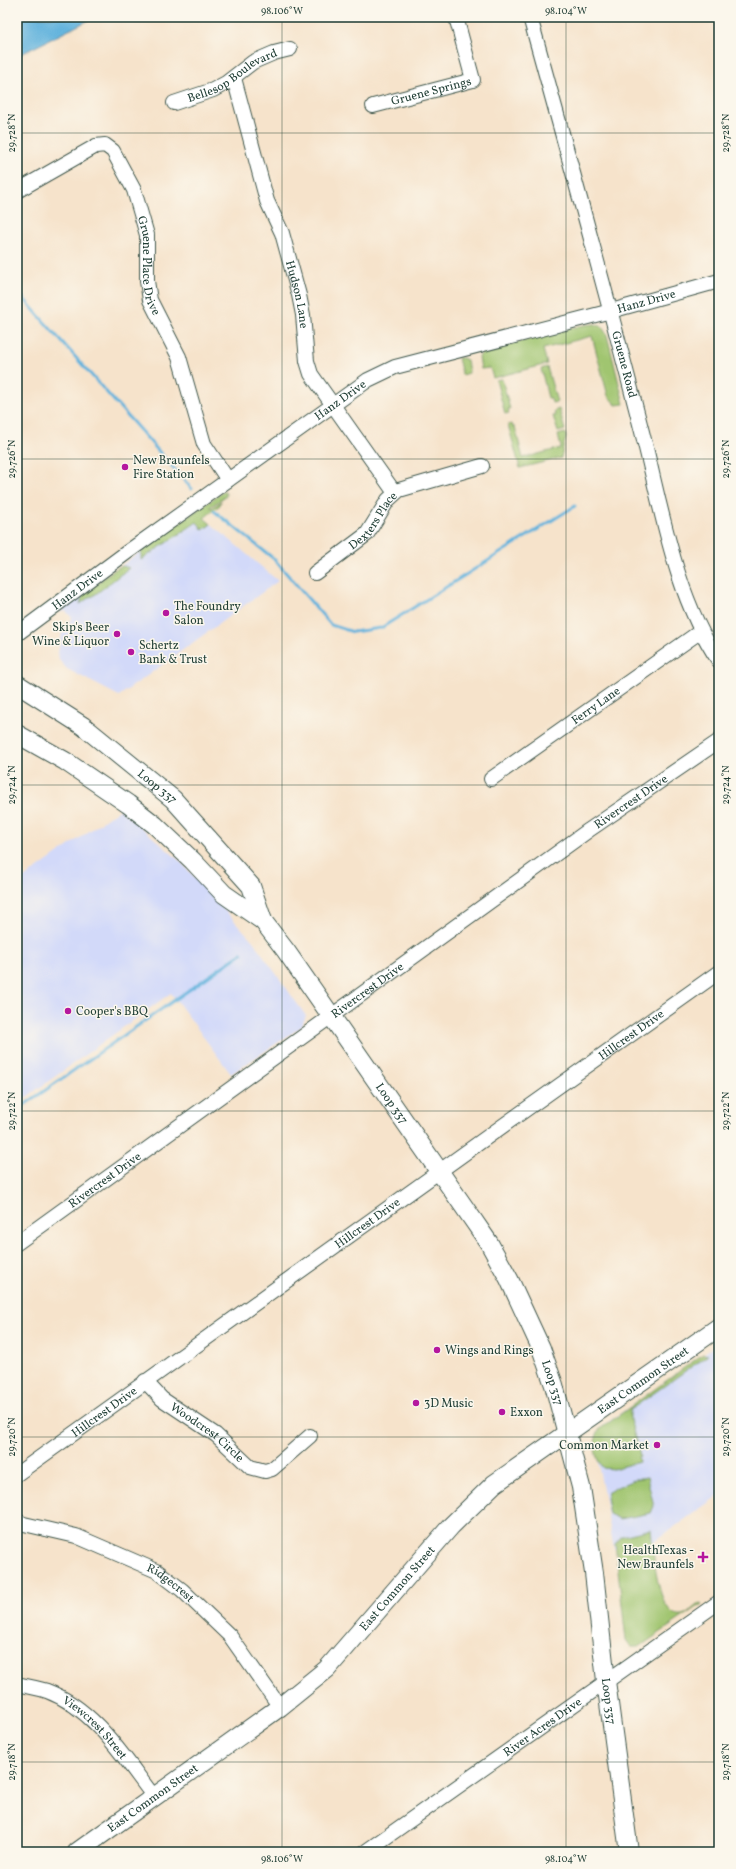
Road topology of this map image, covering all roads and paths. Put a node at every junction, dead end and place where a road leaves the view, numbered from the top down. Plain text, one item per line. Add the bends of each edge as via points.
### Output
1 (456, 17) edge
2 (530, 17) edge
3 (290, 49) dead end
4 (234, 78) junction
5 (174, 103) dead end
6 (372, 106) dead end
7 (17, 191) edge
8 (719, 281) edge
9 (611, 311) junction
10 (332, 406) junction
11 (482, 466) dead end
12 (228, 480) junction
13 (395, 493) junction
14 (315, 573) dead end
15 (701, 631) junction
16 (17, 634) edge
17 (719, 661) edge
18 (17, 684) edge
19 (17, 734) edge
20 (719, 741) edge
21 (491, 779) dead end
22 (263, 921) junction
23 (719, 972) edge
24 (331, 1017) junction
25 (439, 1172) junction
26 (17, 1243) edge
27 (719, 1327) edge
28 (145, 1381) junction
29 (567, 1434) junction
30 (310, 1436) dead end
31 (17, 1474) edge
32 (17, 1521) edge
33 (719, 1602) edge
34 (606, 1681) junction
35 (17, 1684) edge
36 (280, 1707) junction
37 (154, 1797) junction
38 (77, 1852) edge
39 (365, 1852) edge
40 (629, 1852) edge

1 - 6 street, Gruene Springs via 473,80
2 - 9 street, Gruene Road
3 - 4 street, Bellesop Boulevard via 254,62
4 - 5 street, Bellesop Boulevard via 213,90
4 - 10 street, Hudson Lane via 267,201 282,233 299,295 309,371
7 - 12 street, Gruene Place Drive via 96,146 105,145 113,151 134,190 146,229 150,300 179,357 204,444
8 - 9 street, Hanz Drive
9 - 10 street, Hanz Drive via 395,367 368,380
9 - 15 street, Gruene Road via 677,568
10 - 12 street, Hanz Drive
10 - 13 street, Hudson Lane
11 - 13 street, Dexters Place via 407,487
12 - 16 street, Hanz Drive
13 - 14 street, Dexters Place via 367,534
15 - 17 street, Gruene Road
15 - 21 street, Ferry Lane
18 - 22 main road, Loop 337 via 83,726 173,799 251,886
19 - 22 main road, Loop 337 via 65,761 128,804 188,856 224,894
20 - 24 street, Rivercrest Drive via 589,830
22 - 24 main road, Loop 337
23 - 25 street, Hillcrest Drive
24 - 25 main road, Loop 337
24 - 26 street, Rivercrest Drive
25 - 28 street, Hillcrest Drive
25 - 29 main road, Loop 337 via 489,1243 524,1309 554,1385
27 - 29 main road, East Common Street
28 - 30 street, Woodcrest Circle via 162,1399 216,1434 250,1467 265,1471 272,1469
28 - 31 street, Hillcrest Drive
29 - 34 main road, Loop 337 via 584,1501
29 - 36 main road, East Common Street via 494,1484 472,1504 327,1669
32 - 36 street, Ridgecrest via 76,1536 157,1571 182,1590 230,1636
33 - 34 street, River Acres Drive
34 - 39 street, River Acres Drive
34 - 40 main road, Loop 337
35 - 37 street, Viewcrest Street via 47,1691 82,1711 101,1729
36 - 37 main road, East Common Street
37 - 38 main road, East Common Street

